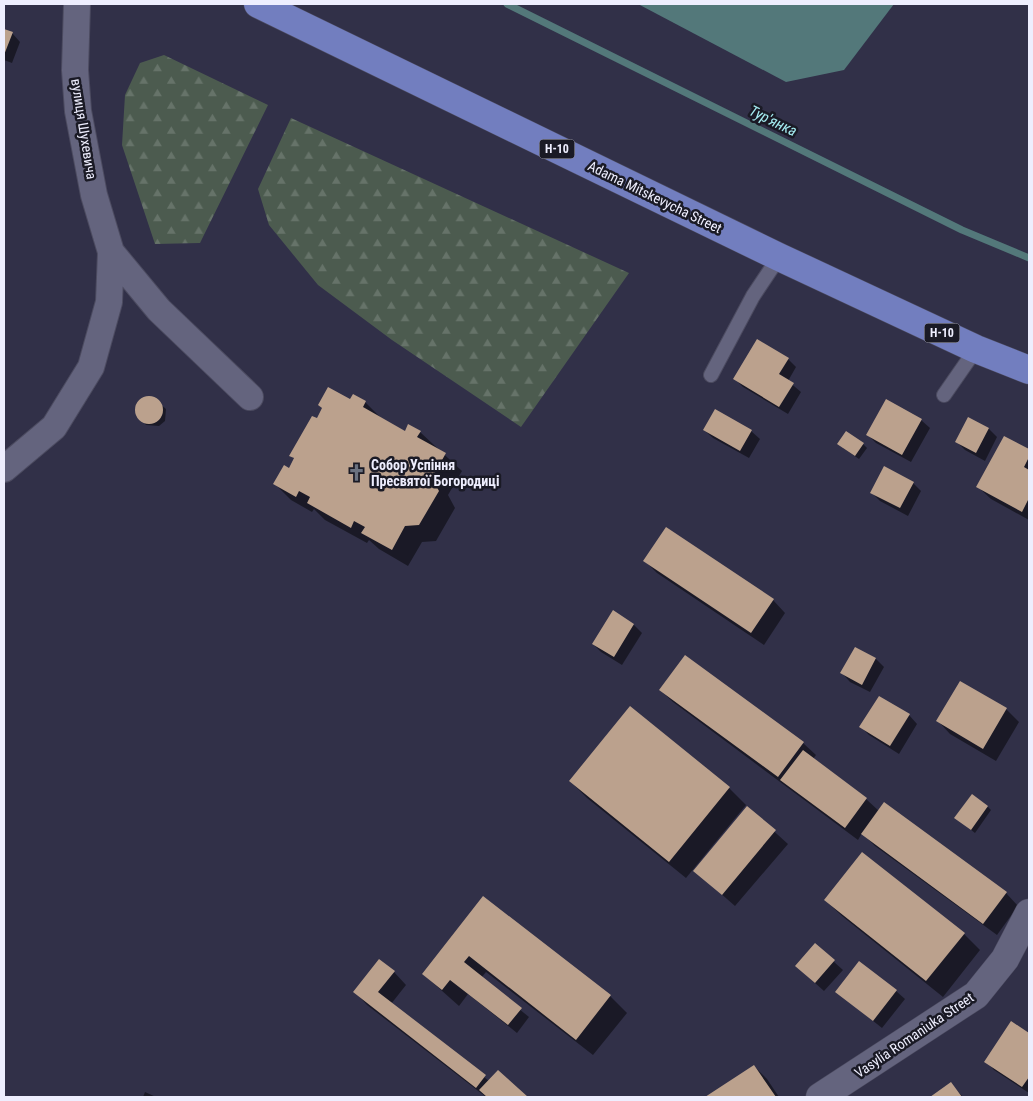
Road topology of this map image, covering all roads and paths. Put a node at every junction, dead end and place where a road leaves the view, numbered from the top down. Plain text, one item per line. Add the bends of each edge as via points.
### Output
1 (78, 4) edge
2 (258, 4) edge
3 (111, 252) junction
4 (779, 257) junction
5 (976, 349) junction
6 (1029, 370) edge
7 (711, 376) dead end
8 (944, 395) dead end
9 (250, 397) dead end
10 (4, 469) edge
11 (1029, 913) edge
12 (820, 1097) edge

1 - 3 street, вулиця Шухевича via 75,70 78,110 94,195
2 - 4 main road, Adama Mitskevycha Street / Н-10
3 - 9 street, вулиця Шухевича via 159,310
3 - 10 street, вулиця Шухевича via 109,302 91,367 54,427
4 - 5 main road, Adama Mitskevycha Street / Н-10
4 - 7 lane via 753,296
5 - 6 main road, Adama Mitskevycha Street / Н-10
5 - 8 lane
11 - 12 street, Vasylia Romaniuka Street via 1005,958 976,995

